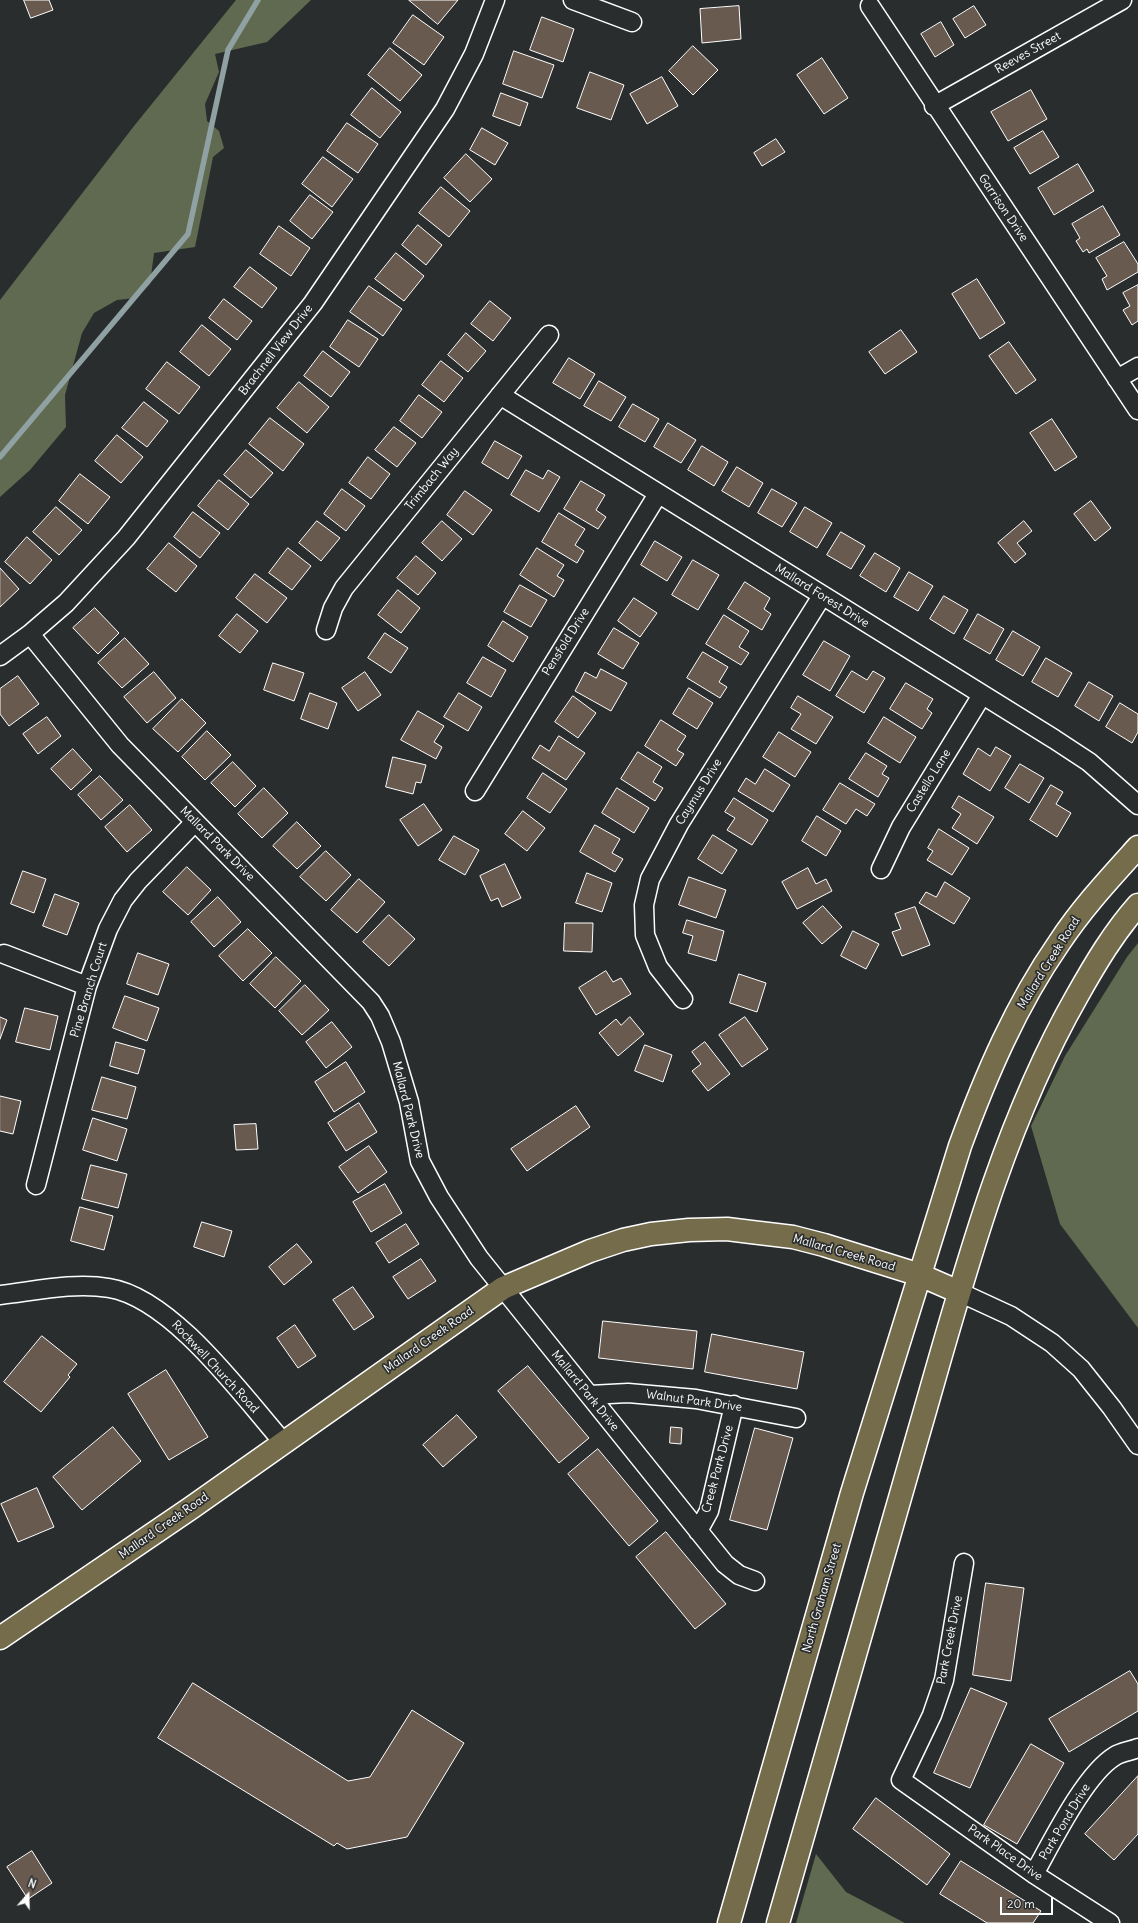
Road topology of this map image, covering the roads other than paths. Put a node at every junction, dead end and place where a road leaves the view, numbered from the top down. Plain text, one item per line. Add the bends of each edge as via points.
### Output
1 (495, 0) edge
2 (573, 0) edge
3 (1122, 0) edge
4 (870, 6) dead end
5 (632, 22) dead end
6 (934, 106) junction
7 (549, 335) dead end
8 (1138, 367) edge
9 (1117, 379) junction
10 (500, 395) junction
11 (1138, 410) edge
12 (658, 494) junction
13 (822, 596) junction
14 (326, 630) dead end
15 (30, 634) junction
16 (0, 656) edge
17 (982, 695) junction
18 (475, 791) dead end
19 (1138, 806) edge
20 (195, 822) junction
21 (1138, 847) edge
22 (881, 869) dead end
23 (1138, 905) edge
24 (4, 954) dead end
25 (87, 986) junction
26 (683, 999) dead end
27 (36, 1185) dead end
28 (920, 1275) junction
29 (503, 1288) junction
30 (959, 1292) junction
31 (0, 1295) edge
32 (590, 1395) junction
33 (734, 1406) junction
34 (796, 1418) dead end
35 (283, 1442) junction
36 (1138, 1445) edge
37 (698, 1532) junction
38 (964, 1563) dead end
39 (755, 1581) dead end
40 (0, 1638) edge
41 (1138, 1748) edge
42 (901, 1780) joint
43 (1034, 1874) junction
44 (729, 1923) edge
45 (778, 1923) edge
46 (1110, 1923) edge

1 - 15 street, Brachnell View Drive via 474,54 445,109 313,302 126,538 66,603
2 - 5 street
3 - 6 street, Reeves Street
4 - 6 street, Garrison Drive
6 - 9 street, Garrison Drive
7 - 10 street, Trimbach Way
8 - 9 street
9 - 11 street, Garrison Drive
10 - 12 street, Mallard Forest Drive
10 - 14 street, Trimbach Way via 344,588 333,608
12 - 13 street, Mallard Forest Drive
12 - 18 street, Pensfold Drive
13 - 17 street, Mallard Forest Drive
13 - 26 street, Caymus Drive via 679,824 650,880 644,905 645,935 658,967
15 - 16 street, Brachnell View Drive
15 - 20 street, Mallard Park Drive via 120,745
17 - 19 street, Mallard Forest Drive via 1089,762
17 - 22 street, Castello Lane via 901,827
20 - 25 street, Pine Branch Court via 138,880 123,900 108,929
20 - 29 street, Mallard Park Drive via 324,951 371,1002 391,1042 409,1102 420,1161 439,1197 479,1258
21 - 28 main road, Mallard Creek Road via 1083,909 1059,943 1030,989 1001,1044 960,1146
23 - 30 main road via 1095,965 1058,1030 1026,1096
24 - 25 street
25 - 27 street, Pine Branch Court
28 - 29 main road, Mallard Creek Road via 793,1237 727,1229 689,1230 623,1240 590,1251
28 - 30 main road, Mallard Creek Road
28 - 44 main road, North Graham Street via 852,1493
29 - 32 street, Mallard Park Drive
29 - 35 main road, Mallard Creek Road
30 - 36 street via 1011,1316 1052,1343 1081,1369
30 - 45 main road
31 - 35 street, Rockwell Church Road via 84,1286 110,1288 135,1296 179,1326
32 - 33 street, Walnut Park Drive via 648,1394
32 - 37 street, Mallard Park Drive
33 - 34 street, Walnut Park Drive
33 - 37 street, Creek Park Drive via 709,1511
35 - 40 main road, Mallard Creek Road via 192,1508
37 - 39 street, Mallard Park Drive via 725,1564 739,1575
38 - 42 street, Park Creek Drive via 944,1680 932,1715
41 - 43 street, Park Pond Drive via 1115,1756 1093,1776
42 - 43 street, Park Place Drive
43 - 46 street, Park Place Drive

